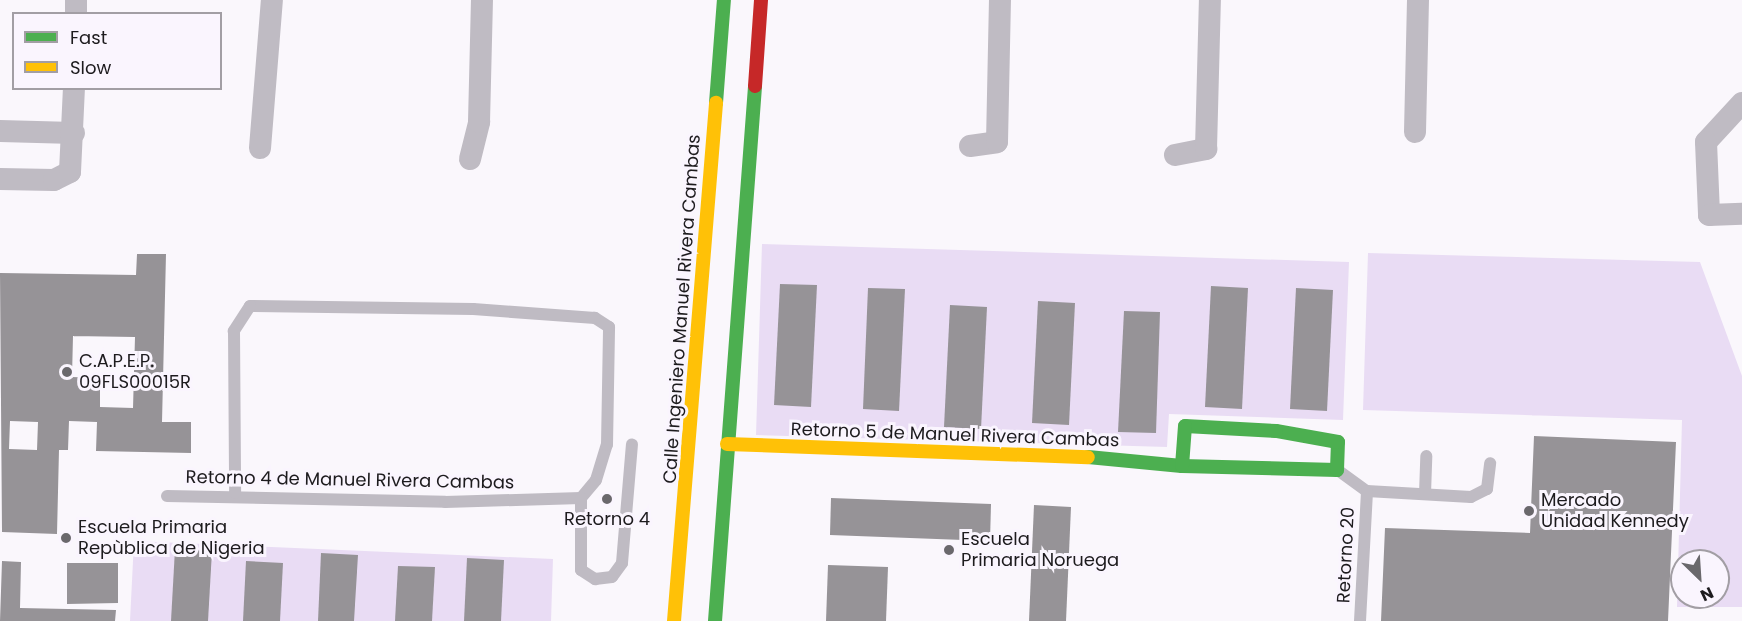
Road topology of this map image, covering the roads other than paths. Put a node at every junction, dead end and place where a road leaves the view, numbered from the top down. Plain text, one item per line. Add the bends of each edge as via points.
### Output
1 (272, 0) edge
2 (482, 0) edge
3 (724, 0) edge
4 (761, 0) edge
5 (1000, 0) edge
6 (1210, 0) edge
7 (1418, 0) edge
8 (74, 90) edge
9 (1742, 103) edge
10 (0, 131) edge
11 (1415, 132) dead end
12 (74, 133) junction
13 (970, 146) dead end
14 (260, 148) dead end
15 (1175, 155) dead end
16 (470, 159) dead end
17 (0, 179) edge
18 (1742, 214) edge
19 (706, 232) junction
20 (744, 236) junction
21 (632, 444) dead end
22 (727, 444) junction
23 (1426, 456) dead end
24 (1490, 463) dead end
25 (1182, 466) junction
26 (1337, 470) junction
27 (1367, 491) junction
28 (235, 494) junction
29 (1425, 494) junction
30 (167, 496) dead end
31 (581, 498) junction
32 (674, 621) edge
33 (716, 621) edge
34 (1360, 621) edge

1 - 14 street
2 - 16 street via 479,122
3 - 19 street, Calle Ingeniero Manuel Rivera Cambas
4 - 20 street
5 - 13 street via 997,142
6 - 15 street via 1206,149
7 - 11 street
8 - 12 street
9 - 18 street via 1706,142 1710,215
10 - 12 street
12 - 17 street via 72,163 63,178
19 - 20 street
19 - 32 street, Calle Ingeniero Manuel Rivera Cambas
20 - 22 street
21 - 31 lane via 622,563 612,577 595,579 581,570
22 - 25 street, Retorno 5 de Manuel Rivera Cambas via 1084,457
22 - 33 street
23 - 29 lane
24 - 29 lane via 1490,480 1480,495
25 - 26 street, Retorno 5 de Manuel Rivera Cambas
25 - 26 street via 1185,426 1276,431 1338,442
26 - 27 lane
27 - 29 lane
27 - 34 lane, Retorno 20
28 - 30 lane, Retorno 4 de Manuel Rivera Cambas
28 - 31 lane, Retorno 4 de Manuel Rivera Cambas via 301,501
28 - 31 lane via 234,331 241,313 260,303 473,309 603,321 611,335 607,445 596,480

